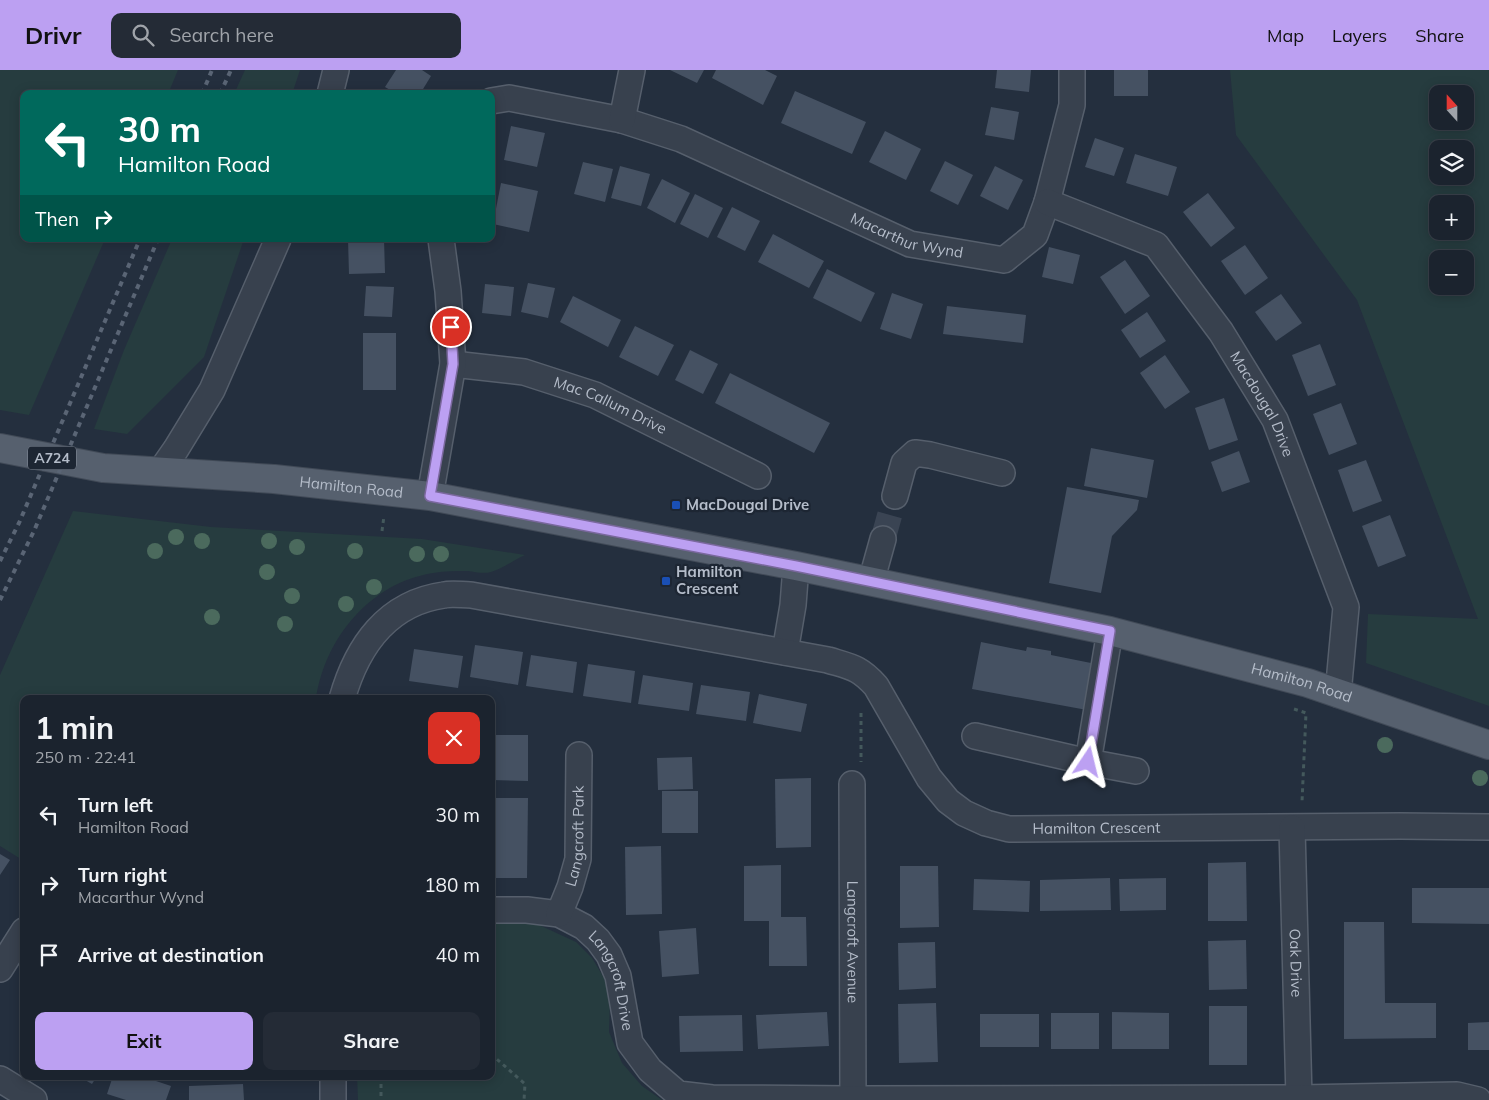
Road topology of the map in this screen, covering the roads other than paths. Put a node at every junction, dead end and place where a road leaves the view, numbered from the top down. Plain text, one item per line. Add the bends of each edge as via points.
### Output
1 (336, 70) edge
2 (632, 70) edge
3 (1072, 70) edge
4 (331, 90) edge
5 (495, 100) edge
6 (622, 120) junction
7 (1047, 202) junction
8 (277, 242) edge
9 (441, 242) edge
10 (453, 364) junction
11 (0, 448) edge
12 (160, 472) junction
13 (1002, 472) dead end
14 (758, 476) dead end
15 (430, 496) junction
16 (896, 496) tunnel mouth
17 (883, 539) tunnel mouth
18 (796, 566) junction
19 (871, 582) junction
20 (1110, 631) junction
21 (785, 652) junction
22 (1338, 694) junction
23 (343, 695) edge
24 (975, 736) dead end
25 (1489, 745) edge
26 (579, 755) dead end
27 (1088, 762) junction
28 (1136, 771) dead end
29 (852, 784) dead end
30 (1489, 827) edge
31 (1297, 828) junction
32 (495, 910) edge
33 (560, 914) junction
34 (20, 936) edge
35 (0, 969) edge
36 (0, 1079) edge
37 (334, 1080) edge
38 (1299, 1098) junction
39 (853, 1099) edge
40 (34, 1100) edge
41 (333, 1100) edge
42 (1478, 1100) edge

1 - 4 street
2 - 6 street
3 - 7 street, Macarthur Wynd via 1072,105
5 - 6 street, Macarthur Wynd via 509,98
6 - 7 street, Macarthur Wynd via 681,139 910,244 1004,260 1035,235
7 - 22 street, Macdougal Drive via 1156,246 1221,332 1275,420 1346,607
8 - 12 street via 212,390
9 - 10 street
10 - 14 street, Mac Callum Drive via 524,372 595,395
10 - 15 street
11 - 12 main road, Hamilton Road / A724 via 103,468
12 - 15 main road, Hamilton Road / A724 via 274,479
13 - 16 street via 915,453 904,463
15 - 18 main road, Hamilton Road / A724
17 - 19 street
18 - 19 main road, Hamilton Road / A724
18 - 21 street
19 - 20 main road, Hamilton Road / A724
20 - 22 main road, Hamilton Road / A724 via 1308,683
20 - 27 street
21 - 23 street, Hamilton Crescent via 471,595 446,594 405,606 388,618 362,650
21 - 31 street, Hamilton Crescent via 828,660 866,674 929,778 948,801 986,823 1009,829
22 - 25 main road, Hamilton Road / A724
24 - 27 street
26 - 33 street, Langcroft Park via 578,858
27 - 28 street
29 - 39 street, Langcroft Avenue
30 - 31 street, Hamilton Crescent
31 - 38 street, Oak Drive
32 - 33 street, Langcroft Drive
33 - 39 street, Langcroft Drive via 584,927 609,955 618,976 630,1042 650,1070 678,1094 712,1098
34 - 35 street
36 - 40 street
37 - 41 street
38 - 39 street, Langcroft Drive
38 - 42 street, Langcroft Drive via 1457,1095

